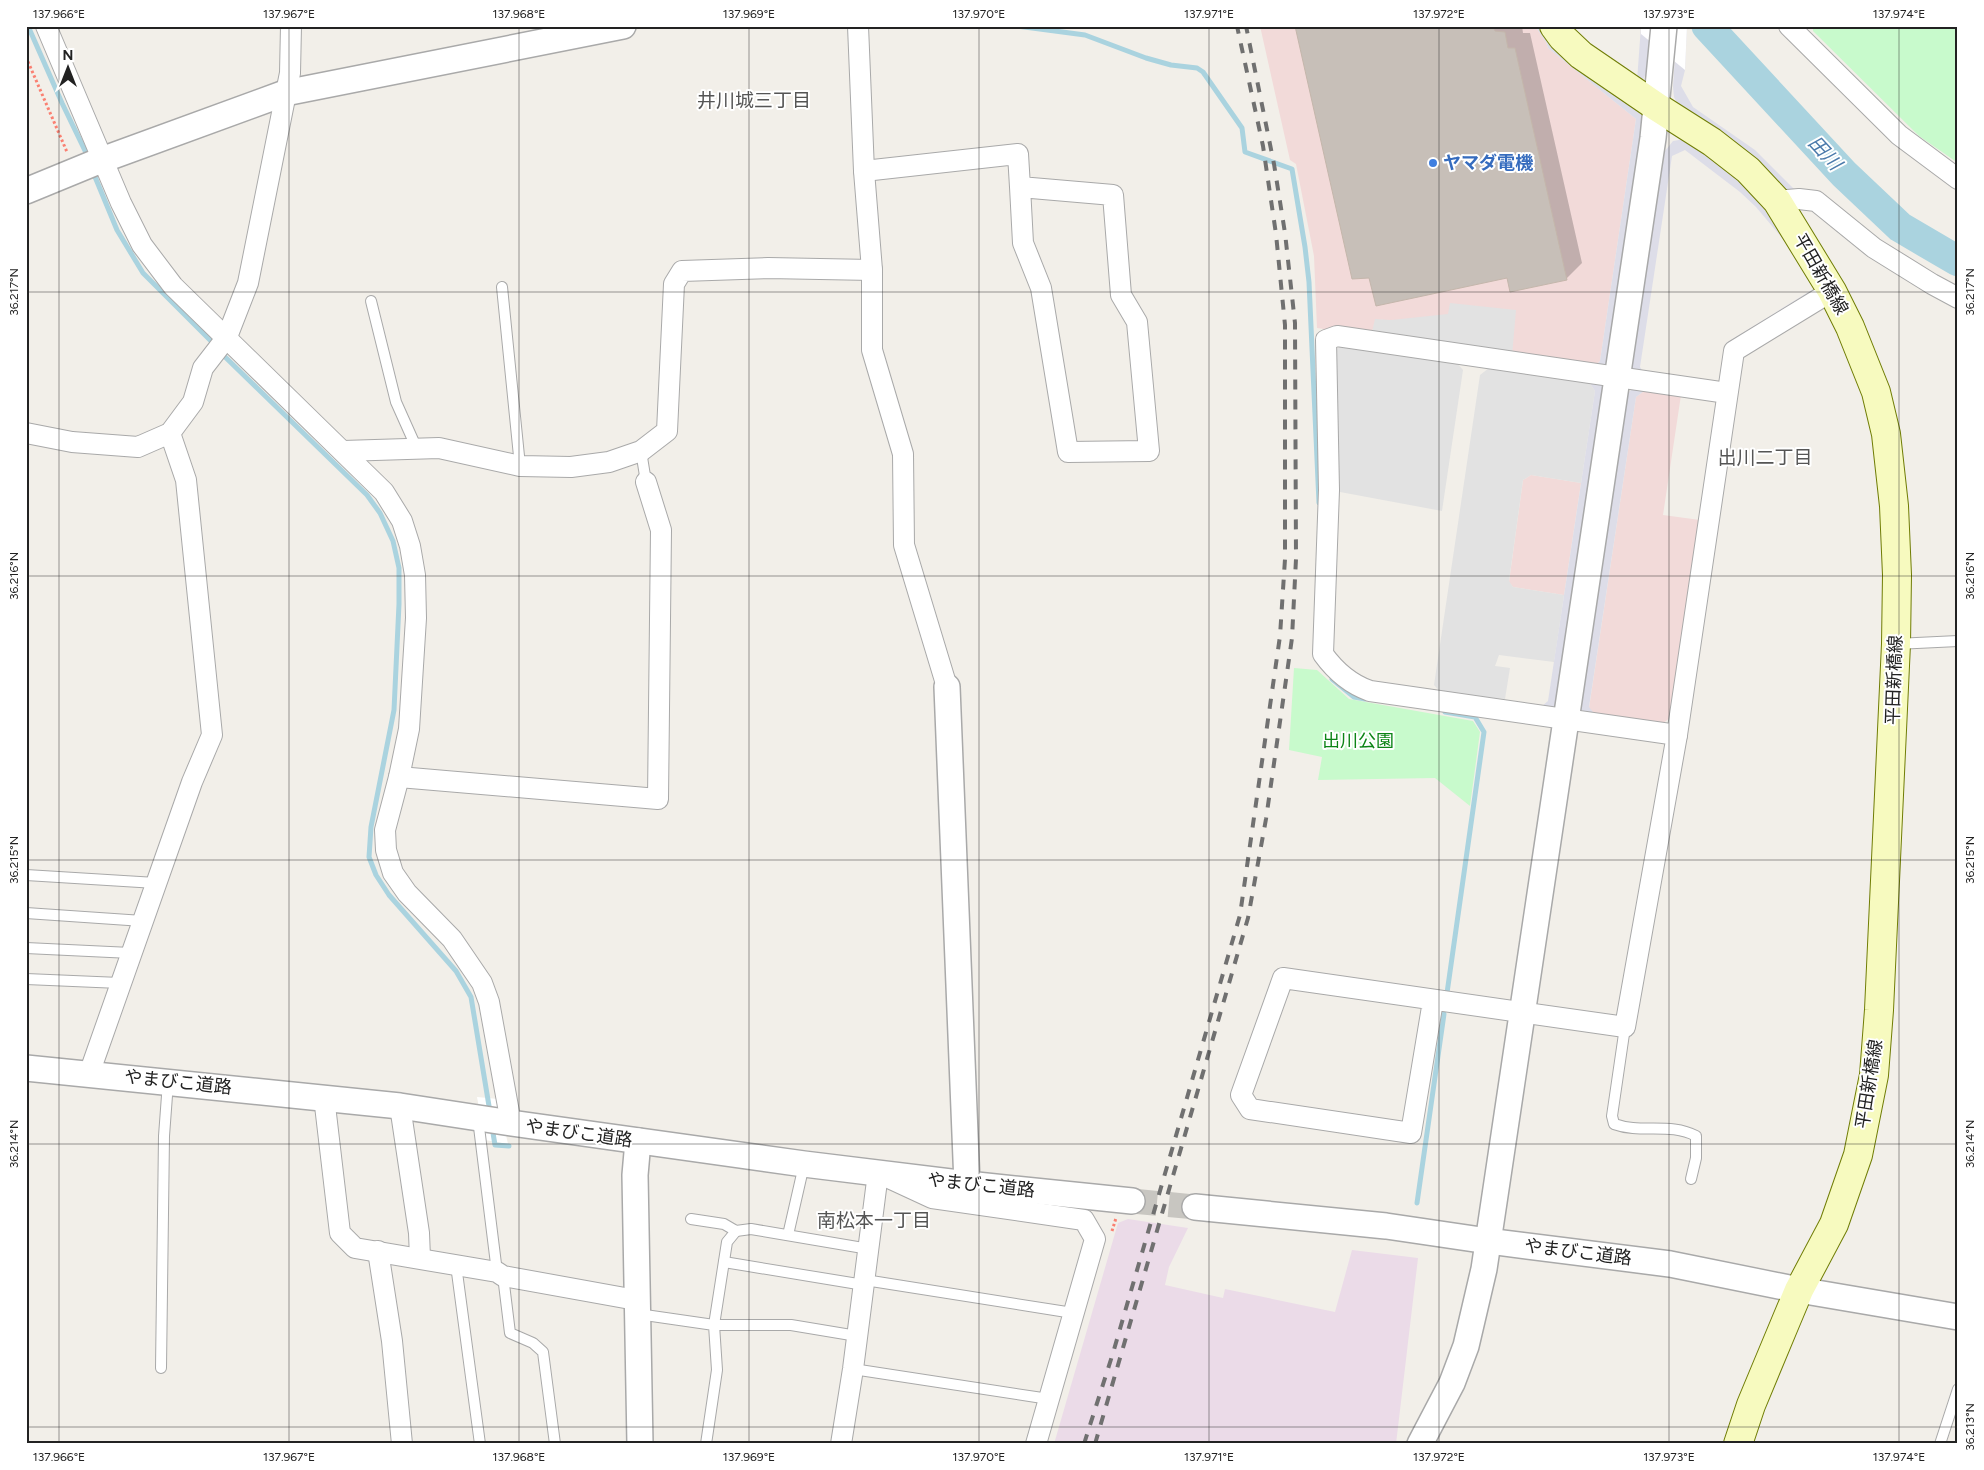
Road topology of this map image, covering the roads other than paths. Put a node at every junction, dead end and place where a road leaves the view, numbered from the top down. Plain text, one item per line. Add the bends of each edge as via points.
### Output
1 (46, 26) edge
2 (291, 26) edge
3 (623, 26) edge
4 (858, 26) edge
5 (1554, 26) edge
6 (1664, 26) edge
7 (1789, 26) edge
8 (285, 93) junction
9 (1657, 107) junction
10 (89, 165) junction
11 (864, 170) junction
12 (1958, 179) edge
13 (1020, 187) junction
14 (26, 191) edge
15 (1777, 201) junction
16 (872, 270) junction
17 (502, 287) dead end
18 (1832, 292) junction
19 (1958, 298) edge
20 (371, 301) dead end
21 (219, 348) junction
22 (1618, 377) junction
23 (1727, 393) junction
24 (26, 433) edge
25 (170, 433) junction
26 (417, 449) junction
27 (343, 451) junction
28 (640, 451) junction
29 (520, 466) junction
30 (646, 482) joint
31 (1958, 642) edge
32 (1896, 644) junction
33 (947, 687) joint
34 (1566, 718) junction
35 (1676, 735) junction
36 (400, 777) junction
37 (26, 876) edge
38 (156, 883) junction
39 (26, 913) edge
40 (142, 921) junction
41 (26, 948) edge
42 (131, 953) junction
43 (26, 979) edge
44 (120, 984) junction
45 (1433, 1000) junction
46 (1522, 1012) junction
47 (1625, 1027) junction
48 (26, 1068) edge
49 (89, 1074) junction
50 (168, 1081) junction
51 (324, 1097) junction
52 (400, 1106) junction
53 (493, 1121) junction
54 (638, 1141) junction
55 (804, 1164) junction
56 (878, 1173) junction
57 (1691, 1179) dead end
58 (967, 1184) junction
59 (1132, 1201) tunnel mouth
60 (1195, 1207) tunnel mouth
61 (691, 1219) dead end
62 (736, 1231) junction
63 (788, 1235) junction
64 (1488, 1241) junction
65 (869, 1249) junction
66 (378, 1251) junction
67 (420, 1258) junction
68 (724, 1262) junction
69 (456, 1265) junction
70 (500, 1274) junction
71 (864, 1283) junction
72 (1799, 1290) junction
73 (637, 1307) junction
74 (1073, 1313) junction
75 (1958, 1316) edge
76 (714, 1325) junction
77 (856, 1336) junction
78 (161, 1368) dead end
79 (853, 1369) junction
80 (1958, 1388) edge
81 (1049, 1399) junction
82 (402, 1444) edge
83 (480, 1444) edge
84 (555, 1444) edge
85 (640, 1444) edge
86 (706, 1444) edge
87 (841, 1444) edge
88 (1036, 1444) edge
89 (1420, 1444) edge
90 (1738, 1444) edge
91 (1940, 1444) edge

1 - 10 street
2 - 8 street via 290,73
3 - 8 street
4 - 11 street
5 - 9 main road, 平田新橋線 via 1581,55
6 - 9 street
7 - 12 street via 1899,135
8 - 10 street
8 - 21 street via 248,283
9 - 15 main road, 平田新橋線 via 1712,142 1748,170
9 - 22 street
10 - 14 street
10 - 21 street via 121,203 142,245
11 - 13 street via 1018,154
11 - 16 street
13 - 13 street via 1113,195 1121,295 1137,322 1149,451 1068,452 1041,288 1023,243
15 - 18 main road, 平田新橋線
15 - 19 street via 1816,201 1874,248
16 - 28 street via 768,268 682,271 674,284 666,430
16 - 33 street via 872,350 903,454 904,545
17 - 29 lane
18 - 23 street via 1734,351
18 - 32 main road, 平田新橋線 via 1863,357 1886,434 1894,506
20 - 26 lane via 396,402
21 - 25 street via 204,368 193,402
21 - 27 street
22 - 23 street
22 - 34 street
22 - 34 street via 1338,336 1326,340 1329,490 1323,654 1344,678 1370,691
23 - 35 street
24 - 25 street via 72,442 138,447
25 - 38 street via 186,480 212,734
26 - 27 street
26 - 29 street via 439,448
27 - 36 street via 384,492 402,520 410,546 415,575 416,618 409,729
28 - 29 street via 609,462 581,466
28 - 30 lane
30 - 36 street via 661,530 658,799
31 - 32 lane
32 - 72 main road, 平田新橋線 via 1874,1075 1858,1155 1834,1224
33 - 58 street
34 - 35 street
34 - 46 street
35 - 47 street
36 - 53 street via 385,830 386,850 393,873 402,886 452,940 482,983 489,1002
37 - 38 lane
38 - 40 street
39 - 40 lane
40 - 42 street
41 - 42 lane
42 - 44 street
43 - 44 lane
44 - 49 street
45 - 45 street via 1283,978 1241,1095 1250,1109 1411,1133
45 - 46 street
46 - 47 street
46 - 64 street
47 - 57 lane via 1612,1116 1614,1124 1624,1128 1684,1129 1696,1136 1696,1158
48 - 49 street, やまびこ道路
49 - 50 street, やまびこ道路
50 - 51 street, やまびこ道路
50 - 78 lane via 164,1136
51 - 52 street, やまびこ道路
51 - 66 street via 340,1233 355,1248
52 - 53 street, やまびこ道路
52 - 67 street
53 - 54 street, やまびこ道路
53 - 70 lane
54 - 55 street, やまびこ道路
54 - 73 street via 635,1175
55 - 56 street, やまびこ道路
55 - 63 lane
56 - 58 street, やまびこ道路
56 - 65 street
56 - 74 street via 932,1198 1084,1220 1095,1239
58 - 59 street, やまびこ道路
60 - 64 street, やまびこ道路 via 1386,1226
61 - 62 lane via 724,1224
62 - 63 lane via 751,1229
62 - 68 lane via 727,1242
63 - 65 lane
64 - 72 street, やまびこ道路 via 1670,1264
64 - 89 street via 1466,1346 1452,1383
65 - 71 street
66 - 67 street
66 - 82 street via 392,1340
67 - 69 street
68 - 71 lane
68 - 76 lane
69 - 70 street
69 - 83 lane
70 - 73 street
70 - 84 lane via 510,1333 544,1352
71 - 74 lane
71 - 77 street
72 - 75 street, やまびこ道路
72 - 90 main road, 平田新橋線
73 - 76 lane
73 - 85 street
74 - 81 street
76 - 77 lane via 791,1325
76 - 86 lane via 717,1370
77 - 79 street
79 - 81 lane
79 - 87 street
80 - 91 lane
81 - 88 street

